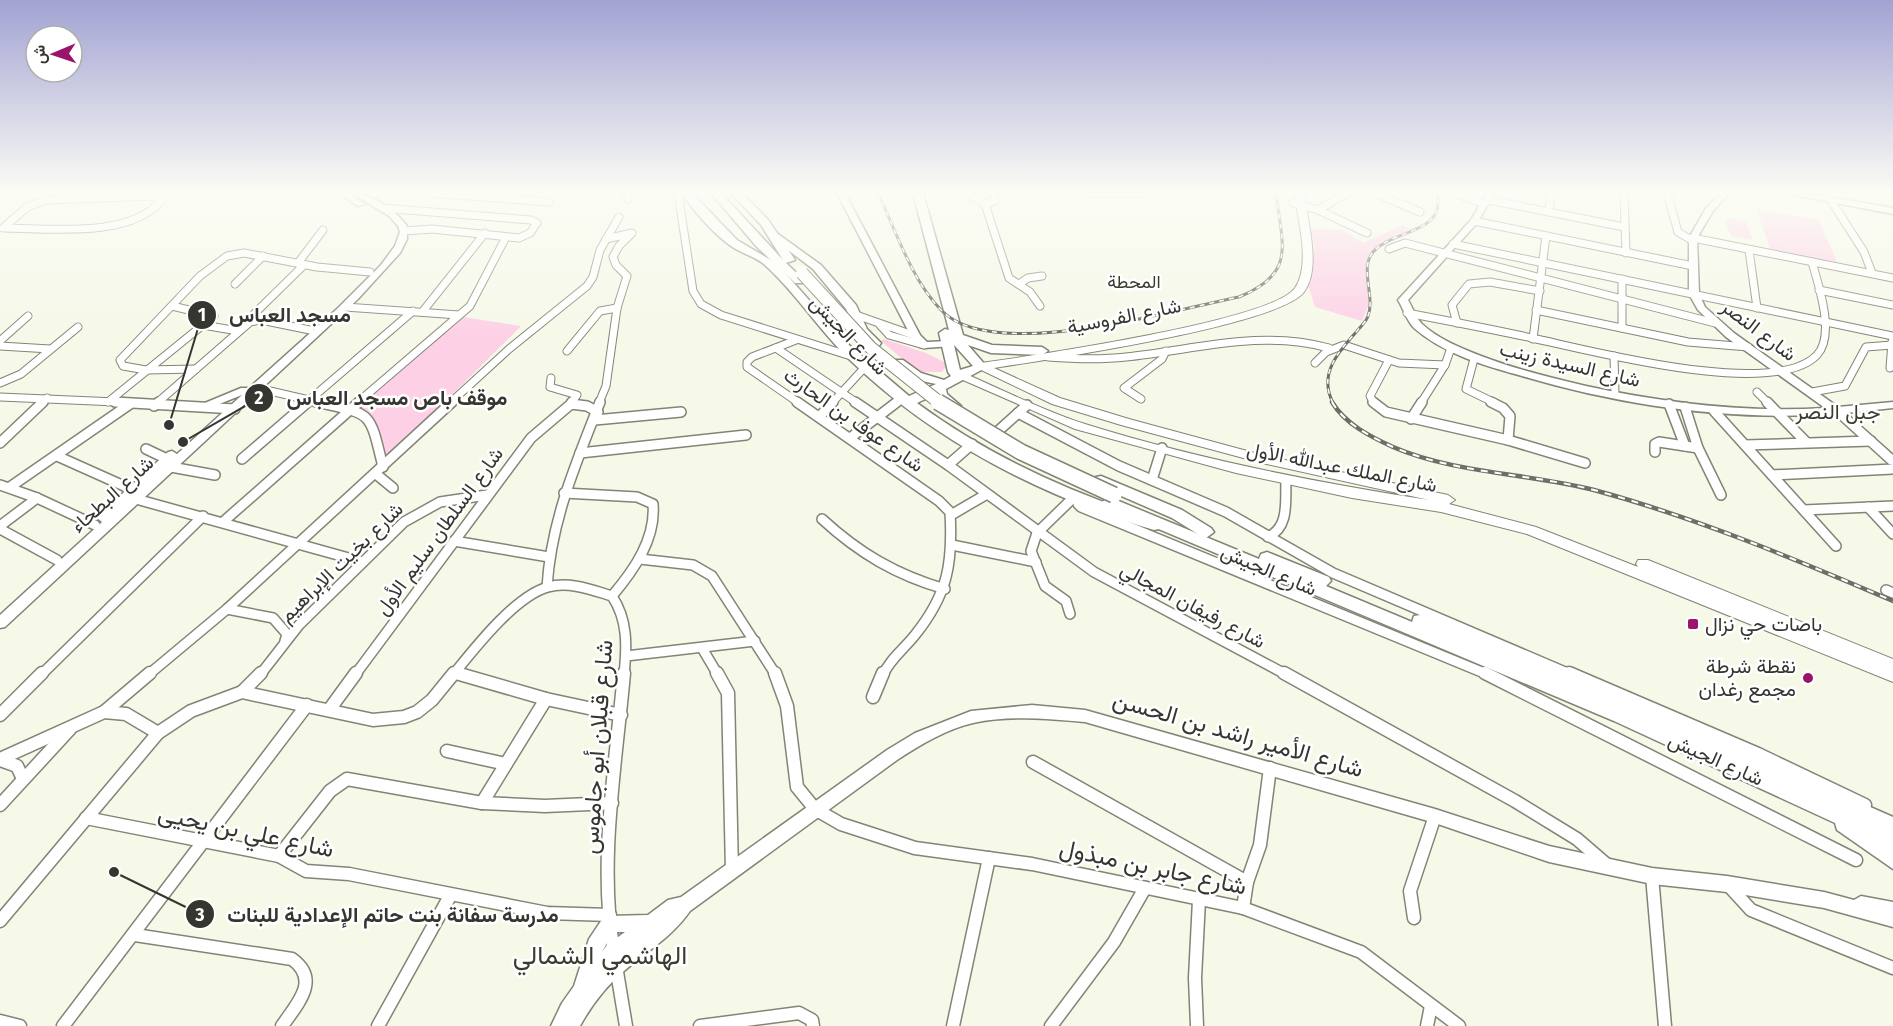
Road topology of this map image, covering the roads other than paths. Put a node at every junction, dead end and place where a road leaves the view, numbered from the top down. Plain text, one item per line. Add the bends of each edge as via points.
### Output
1 (316, 241) edge
2 (392, 241) edge
3 (399, 241) edge
4 (478, 241) edge
5 (505, 241) edge
6 (605, 241) edge
7 (624, 241) edge
8 (687, 241) edge
9 (732, 241) edge
10 (757, 241) edge
11 (776, 241) edge
12 (783, 241) edge
13 (869, 241) edge
14 (924, 241) edge
15 (929, 241) edge
16 (997, 241) edge
17 (1304, 241) edge
18 (1457, 241) edge
19 (1545, 241) edge
20 (1569, 241) edge
21 (1625, 241) edge
22 (1693, 241) edge
23 (1703, 241) edge
24 (1858, 241) edge
25 (1454, 244) junction
26 (1389, 249) dead end
27 (1749, 250) junction
28 (1444, 253) junction
29 (1626, 253) junction
30 (262, 256) junction
31 (769, 257) junction
32 (1812, 262) junction
33 (301, 264) junction
34 (1543, 264) junction
35 (1693, 266) junction
36 (375, 270) junction
37 (1872, 273) junction
38 (1042, 276) dead end
39 (800, 277) junction
40 (1542, 278) junction
41 (1893, 278) edge
42 (1622, 279) junction
43 (235, 284) dead end
44 (1019, 284) junction
45 (1819, 290) junction
46 (1540, 291) junction
47 (1694, 294) junction
48 (1620, 299) junction
49 (1893, 305) edge
50 (172, 306) junction
51 (1040, 306) dead end
52 (345, 307) junction
53 (617, 308) junction
54 (1757, 308) junction
55 (413, 310) junction
56 (1536, 310) junction
57 (423, 311) junction
58 (1407, 313) junction
59 (254, 314) dead end
60 (459, 315) junction
61 (856, 315) junction
62 (28, 316) dead end
63 (1456, 323) junction
64 (1715, 323) junction
65 (1825, 323) junction
66 (203, 325) junction
67 (880, 325) junction
68 (78, 327) dead end
69 (1622, 327) junction
70 (310, 330) junction
71 (238, 331) junction
72 (834, 336) junction
73 (916, 336) junction
74 (951, 339) junction
75 (1533, 339) junction
76 (1893, 339) edge
77 (0, 340) edge
78 (796, 340) junction
79 (924, 345) junction
80 (0, 346) edge
81 (1748, 347) junction
82 (776, 348) junction
83 (818, 348) junction
84 (1329, 348) junction
85 (1451, 348) junction
86 (50, 349) junction
87 (567, 351) dead end
88 (1167, 351) junction
89 (1042, 356) junction
90 (1614, 356) junction
91 (854, 357) junction
92 (1474, 359) junction
93 (1389, 360) junction
94 (1315, 363) dead end
95 (977, 364) junction
96 (1445, 365) junction
97 (865, 367) junction
98 (1890, 368) dead end
99 (196, 369) junction
100 (146, 370) junction
101 (1782, 370) junction
102 (21, 374) junction
103 (958, 374) junction
104 (551, 378) dead end
105 (181, 382) junction
106 (0, 383) edge
107 (938, 383) junction
108 (1020, 385) junction
109 (257, 388) junction
110 (245, 390) junction
111 (1757, 392) dead end
112 (1812, 392) junction
113 (841, 393) junction
114 (1615, 394) junction
115 (18, 396) junction
116 (0, 397) edge
117 (47, 398) junction
118 (309, 399) junction
119 (1141, 399) dead end
120 (905, 400) junction
121 (108, 402) junction
122 (130, 404) junction
123 (572, 404) junction
124 (1669, 404) junction
125 (1893, 405) edge
126 (154, 406) junction
127 (168, 407) junction
128 (204, 407) junction
129 (1685, 407) junction
130 (192, 409) junction
131 (351, 409) junction
132 (1022, 409) junction
133 (227, 411) junction
134 (1714, 411) junction
135 (1837, 411) junction
136 (681, 412) dead end
137 (1777, 413) junction
138 (596, 416) junction
139 (819, 417) junction
140 (877, 417) junction
141 (1411, 419) junction
142 (997, 432) junction
143 (746, 435) dead end
144 (850, 438) junction
145 (1508, 440) junction
146 (1871, 441) junction
147 (1806, 442) junction
148 (0, 443) edge
149 (972, 444) junction
150 (1745, 445) junction
151 (1685, 446) junction
152 (1162, 448) junction
153 (1698, 448) junction
154 (146, 449) dead end
155 (1887, 450) edge
156 (1655, 452) dead end
157 (580, 453) junction
158 (57, 456) junction
159 (242, 459) dead end
160 (1893, 461) edge
161 (169, 463) junction
162 (1585, 463) dead end
163 (948, 465) junction
164 (1893, 470) edge
165 (379, 471) junction
166 (215, 475) dead end
167 (1772, 475) junction
168 (1152, 480) junction
169 (1286, 480) junction
170 (4, 486) edge
171 (393, 488) dead end
172 (135, 494) junction
173 (564, 494) junction
174 (987, 494) junction
175 (487, 495) junction
176 (1720, 495) dead end
177 (1077, 497) junction
178 (37, 498) junction
179 (1451, 505) junction
180 (1893, 506) edge
181 (1111, 507) junction
182 (1868, 507) junction
183 (1804, 510) junction
184 (951, 515) junction
185 (203, 516) junction
186 (822, 519) dead end
187 (223, 522) junction
188 (95, 525) junction
189 (0, 528) edge
190 (1206, 532) junction
191 (1037, 533) junction
192 (1893, 534) edge
193 (1268, 537) junction
194 (454, 541) junction
195 (295, 544) junction
196 (952, 545) junction
197 (1836, 546) dead end
198 (549, 557) junction
199 (640, 559) junction
200 (57, 560) junction
201 (363, 562) junction
202 (1036, 562) junction
203 (547, 587) junction
204 (945, 588) junction
205 (612, 596) junction
206 (227, 609) junction
207 (0, 611) edge
208 (1070, 614) dead end
209 (0, 623) edge
210 (285, 641) junction
211 (755, 641) junction
212 (702, 648) junction
213 (626, 656) junction
214 (1893, 666) edge
215 (455, 673) junction
216 (1893, 676) edge
217 (242, 692) junction
218 (873, 697) dead end
219 (546, 699) junction
220 (307, 705) junction
221 (329, 710) junction
222 (104, 712) junction
223 (0, 715) edge
224 (621, 715) junction
225 (72, 726) junction
226 (158, 733) junction
227 (447, 751) dead end
228 (0, 760) edge
229 (1033, 762) dead end
230 (506, 764) junction
231 (1270, 768) junction
232 (23, 779) junction
233 (482, 803) junction
234 (612, 803) junction
235 (0, 805) edge
236 (1820, 806) junction
237 (815, 809) junction
238 (1435, 816) junction
239 (86, 818) junction
240 (1893, 821) edge
241 (1893, 826) edge
242 (1871, 829) junction
243 (1893, 840) edge
244 (204, 843) junction
245 (1893, 845) edge
246 (279, 856) junction
247 (990, 858) junction
248 (1856, 860) dead end
249 (1893, 860) edge
250 (1610, 868) junction
251 (732, 871) junction
252 (1652, 876) junction
253 (1247, 882) junction
254 (1728, 884) junction
255 (1145, 888) junction
256 (450, 896) junction
257 (1199, 900) junction
258 (1824, 900) junction
259 (684, 905) junction
260 (1243, 908) junction
261 (1893, 910) edge
262 (1414, 918) dead end
263 (609, 919) junction
264 (1893, 919) edge
265 (0, 921) edge
266 (650, 923) junction
267 (135, 934) junction
268 (615, 959) junction
269 (1893, 968) edge
270 (582, 991) junction
271 (1431, 1006) junction
272 (0, 1021) edge
273 (20, 1026) edge
274 (63, 1026) edge
275 (282, 1026) edge
276 (378, 1026) edge
277 (560, 1026) edge
278 (570, 1026) edge
279 (626, 1026) edge
280 (700, 1026) edge
281 (813, 1026) edge
282 (953, 1026) edge
283 (1051, 1026) edge
284 (1197, 1026) edge
285 (1427, 1026) edge
286 (1459, 1026) edge
287 (1665, 1026) edge

1 - 33 street
2 - 36 street, شارع البطحاء
3 - 36 street, شارع البطحاء
4 - 57 street
5 - 60 street via 470,306
6 - 165 street via 587,286 508,349
7 - 53 street via 613,257 627,276
8 - 78 street via 696,300 710,311
9 - 31 main road
10 - 31 main road, شارع الجيش
11 - 39 main road, شارع الجيش
12 - 61 main road via 812,262
13 - 73 street via 912,318
14 - 74 main road
15 - 74 main road
16 - 44 street via 1009,278
17 - 89 main road, شارع الفروسية via 1305,273 1298,292 1290,300 1163,334
18 - 25 street
19 - 34 street
20 - 29 street
21 - 29 street
22 - 35 street
23 - 27 street
24 - 37 street
25 - 28 street
25 - 34 street
26 - 28 street via 1405,243
27 - 32 street
27 - 54 street
28 - 40 street
28 - 58 street via 1405,296
29 - 35 street
30 - 33 street
30 - 43 street
30 - 50 street via 238,253 220,259
31 - 39 main road, شارع الجيش
31 - 72 main road
32 - 37 street
32 - 45 street
33 - 36 street
33 - 59 street
34 - 40 street
34 - 42 street
35 - 47 street
36 - 52 street, شارع البطحاء
36 - 70 street, شارع البطحاء
37 - 41 street
38 - 44 street
39 - 181 main road, شارع الجيش via 864,355 922,404 987,444
40 - 46 street
40 - 48 street
42 - 47 street
42 - 48 street
44 - 51 street
45 - 49 street
45 - 65 street
46 - 56 street
46 - 63 street via 1498,283 1469,284 1452,304
47 - 54 street
47 - 64 street, شارع النصر
48 - 64 street
48 - 69 street
50 - 66 street via 214,315
50 - 100 street via 121,357 123,366
52 - 55 street
52 - 109 street, شارع البطحاء
53 - 87 street via 600,311
53 - 138 street via 606,386
54 - 65 street
55 - 57 street
55 - 118 street
56 - 69 street
56 - 75 street
57 - 60 street
58 - 63 street
58 - 85 street, شارع السيدة زينب via 1420,328
60 - 131 street
61 - 67 street
61 - 107 main road via 866,335 901,365
62 - 77 street
63 - 75 street
64 - 81 street, شارع النصر
65 - 76 street
65 - 101 street via 1818,354
66 - 71 street
66 - 100 street
67 - 73 street
67 - 79 street via 889,336
68 - 86 street
69 - 81 street via 1688,342
70 - 71 street via 263,320 250,322
70 - 110 street, شارع البطحاء
71 - 99 street
72 - 83 street via 829,344
72 - 91 main road
73 - 74 street
73 - 79 street
74 - 79 street
74 - 89 main road
74 - 95 main road
74 - 103 main road
75 - 90 street
76 - 98 street
76 - 112 street via 1867,346 1845,386
78 - 82 street, شارع عوف بن الحارث
78 - 83 street
80 - 86 street
81 - 101 street, شارع النصر
82 - 113 street, شارع رفيفان المجالي
82 - 139 street, شارع عوف بن الحارث via 752,357 747,367
83 - 91 street
84 - 88 street via 1307,341 1283,340 1233,341
84 - 93 street via 1350,345
84 - 94 street
85 - 92 street, شارع السيدة زينب
85 - 96 street
86 - 102 street
88 - 89 street via 1108,359
88 - 119 street via 1124,388
89 - 95 main road, شارع الفروسية
89 - 108 main road via 1012,368 1012,376
90 - 101 street via 1680,369
90 - 114 street
91 - 97 main road
92 - 114 street, شارع السيدة زينب
92 - 145 street via 1466,389 1508,412
93 - 96 street
93 - 141 street via 1371,401 1386,412
95 - 103 main road, شارع الفروسية
95 - 108 main road, شارع الملك عبدالله الأول
96 - 141 street
97 - 113 street
97 - 120 main road
99 - 100 street
99 - 105 street
100 - 121 street
101 - 112 street, شارع النصر
102 - 106 street
102 - 115 street via 15,382
103 - 107 main road, شارع الفروسية
103 - 132 main road, شارع الملك عبدالله الأول
104 - 123 street via 550,387 577,395
105 - 126 street
105 - 127 street
107 - 120 main road, شارع الفروسية
107 - 142 main road via 944,399
108 - 179 main road, شارع الملك عبدالله الأول via 1125,422
109 - 118 street
109 - 133 street, شارع البطحاء
110 - 128 street
110 - 133 street, شارع البطحاء
111 - 137 street
112 - 135 street, شارع النصر
113 - 139 street
113 - 140 street, شارع رفيفان المجالي
114 - 124 street, شارع السيدة زينب
115 - 116 street
115 - 117 street
117 - 121 street
117 - 148 street
118 - 131 street
118 - 159 street
120 - 140 street, شارع الفروسية
120 - 149 main road
121 - 122 street
122 - 126 street
122 - 158 street
123 - 138 street via 586,406
123 - 175 street, شارع السلطان سليم الأول via 539,428
124 - 129 street, شارع السيدة زينب
124 - 151 street
125 - 135 street, شارع السيدة زينب
126 - 127 street
127 - 130 street
128 - 130 street
128 - 133 street
129 - 134 street, شارع السيدة زينب
129 - 153 street
130 - 133 street
131 - 165 street via 370,420
131 - 187 street
132 - 142 street
132 - 152 main road, شارع الملك عبدالله الأول
132 - 168 street via 1119,466
133 - 161 street, شارع البطحاء
134 - 137 street, شارع السيدة زينب
134 - 150 street
135 - 137 street, شارع السيدة زينب
135 - 146 street, شارع النصر
136 - 138 street via 630,420
137 - 147 street
138 - 157 street
139 - 144 street, شارع عوف بن الحارث
140 - 144 street, شارع الفروسية
140 - 163 street, شارع رفيفان المجالي
141 - 145 street
142 - 190 main road via 1177,514
143 - 157 street
144 - 184 street, شارع عوف بن الحارث via 947,507
145 - 162 street
146 - 147 street
146 - 155 street, شارع النصر
147 - 150 street
149 - 163 street
149 - 177 main road
150 - 167 street
151 - 153 street
151 - 156 street via 1656,443
152 - 168 street
152 - 169 main road, شارع الملك عبدالله الأول
153 - 176 street
154 - 161 street
155 - 160 street, شارع النصر
157 - 173 street
158 - 170 street
158 - 172 street
161 - 166 street
161 - 172 street, شارع البطحاء
163 - 174 street, شارع رفيفان المجالي
164 - 167 street
165 - 171 street
165 - 195 street
167 - 183 street
168 - 193 street via 1219,509
169 - 179 main road, شارع الملك عبدالله الأول
169 - 193 street via 1282,527 1276,535
170 - 178 street
172 - 185 street
172 - 188 street, شارع البطحاء
172 - 209 street, شارع البطحاء
173 - 198 street
173 - 199 street via 637,497 652,504 653,519
174 - 184 street
174 - 191 street, شارع رفيفان المجالي
175 - 194 street, شارع السلطان سليم الأول
175 - 201 street, شارع بخيت الإبراهيم via 452,497 415,513
177 - 181 main road
177 - 191 street
178 - 188 street
178 - 189 street
179 - 214 main road, شارع الملك عبدالله الأول via 1536,523
179 - 216 main road, شارع الملك عبدالله الأول via 1577,546
180 - 182 street
181 - 190 main road, شارع الجيش
181 - 236 main road, شارع الجيش via 1620,716
181 - 248 street via 1287,590 1513,685
182 - 183 street
182 - 192 street
183 - 197 street
184 - 196 street
185 - 187 street
185 - 223 street
186 - 204 street via 853,548 880,566 912,580
187 - 195 street
188 - 200 street, شارع البطحاء
189 - 200 street
190 - 241 main road, شارع الجيش via 1628,708
191 - 202 street via 1031,551
191 - 250 street, شارع رفيفان المجالي via 1108,580 1515,801 1577,839
193 - 240 street via 1333,573 1758,754
194 - 198 street
194 - 221 street, شارع السلطان سليم الأول
195 - 201 street
195 - 206 street
196 - 202 street
196 - 204 street
198 - 203 street
199 - 205 street
199 - 211 street via 705,570
200 - 207 street, شارع البطحاء
201 - 210 street, شارع بخيت الإبراهيم
202 - 208 street via 1045,586 1066,602
203 - 205 street via 581,587
203 - 215 street via 503,618
204 - 218 street via 916,634 887,665
205 - 213 street, شارع قبلان أبو جاموس via 626,624
206 - 210 street via 273,618 286,634
206 - 222 street
210 - 217 street, شارع بخيت الإبراهيم via 266,672
211 - 212 street
211 - 237 street via 782,687 797,787
212 - 213 street
212 - 251 street via 728,693
213 - 224 street, شارع قبلان أبو جاموس
215 - 219 street
215 - 221 street via 432,700 404,717 373,720
217 - 220 street
217 - 226 street via 191,711
219 - 224 street
219 - 230 street
220 - 221 street
220 - 244 street
222 - 225 street
222 - 226 street via 126,714
224 - 234 street, شارع قبلان أبو جاموس
225 - 228 street
225 - 232 street
226 - 239 street
227 - 230 street
228 - 232 street via 17,766
229 - 253 street
230 - 233 street
231 - 237 street, شارع الأمير راشد بن الحسن via 1085,716 1032,711 998,714 955,722 920,736
231 - 238 street, شارع الأمير راشد بن الحسن
231 - 253 street via 1260,844
232 - 235 street
233 - 234 street
233 - 246 street via 347,779 330,791
234 - 263 street, شارع قبلان أبو جاموس
236 - 242 main road, شارع الجيش
236 - 249 main road
237 - 247 street, شارع جابر بن مبذول via 842,824 899,845
237 - 251 street, شارع الأمير راشد بن الحسن
238 - 250 street, شارع الأمير راشد بن الحسن via 1549,854
238 - 262 street via 1410,891
239 - 244 street, شارع علي بن يحيى
239 - 265 street
242 - 243 main road, شارع الجيش
242 - 245 main road
244 - 246 street, شارع علي بن يحيى
244 - 267 street
246 - 256 street, شارع علي بن يحيى via 306,871 349,874
247 - 255 street, شارع جابر بن مبذول
247 - 282 street
250 - 252 street, شارع الأمير راشد بن الحسن
251 - 259 street, شارع الأمير راشد بن الحسن
252 - 254 street, شارع الأمير راشد بن الحسن
252 - 287 street
253 - 260 street
254 - 258 street, شارع الأمير راشد بن الحسن
254 - 269 street via 1751,910
255 - 257 street, شارع جابر بن مبذول
255 - 283 street via 1121,933
256 - 263 street, شارع علي بن يحيى via 546,913
256 - 276 street
257 - 260 street, شارع جابر بن مبذول
257 - 284 street
258 - 261 street, شارع الأمير راشد بن الحسن
258 - 264 street, شارع الأمير راشد بن الحسن
259 - 266 street, شارع الأمير راشد بن الحسن via 674,906
259 - 268 street, شارع الأمير راشد بن الحسن via 675,920
260 - 271 street, شارع جابر بن مبذول via 1361,952
263 - 266 street
263 - 268 street, شارع قبلان أبو جاموس
263 - 270 street via 595,945
266 - 268 street, شارع الأمير راشد بن الحسن
267 - 274 street
267 - 275 street via 292,959 304,965 308,973 305,986
268 - 270 street, شارع الأمير راشد بن الحسن
268 - 278 street, شارع الأمير راشد بن الحسن
268 - 279 street, شارع قبلان أبو جاموس
270 - 277 street, شارع الأمير راشد بن الحسن
271 - 285 street
271 - 286 street, شارع جابر بن مبذول
272 - 273 street
280 - 281 street via 799,1014 812,1020

